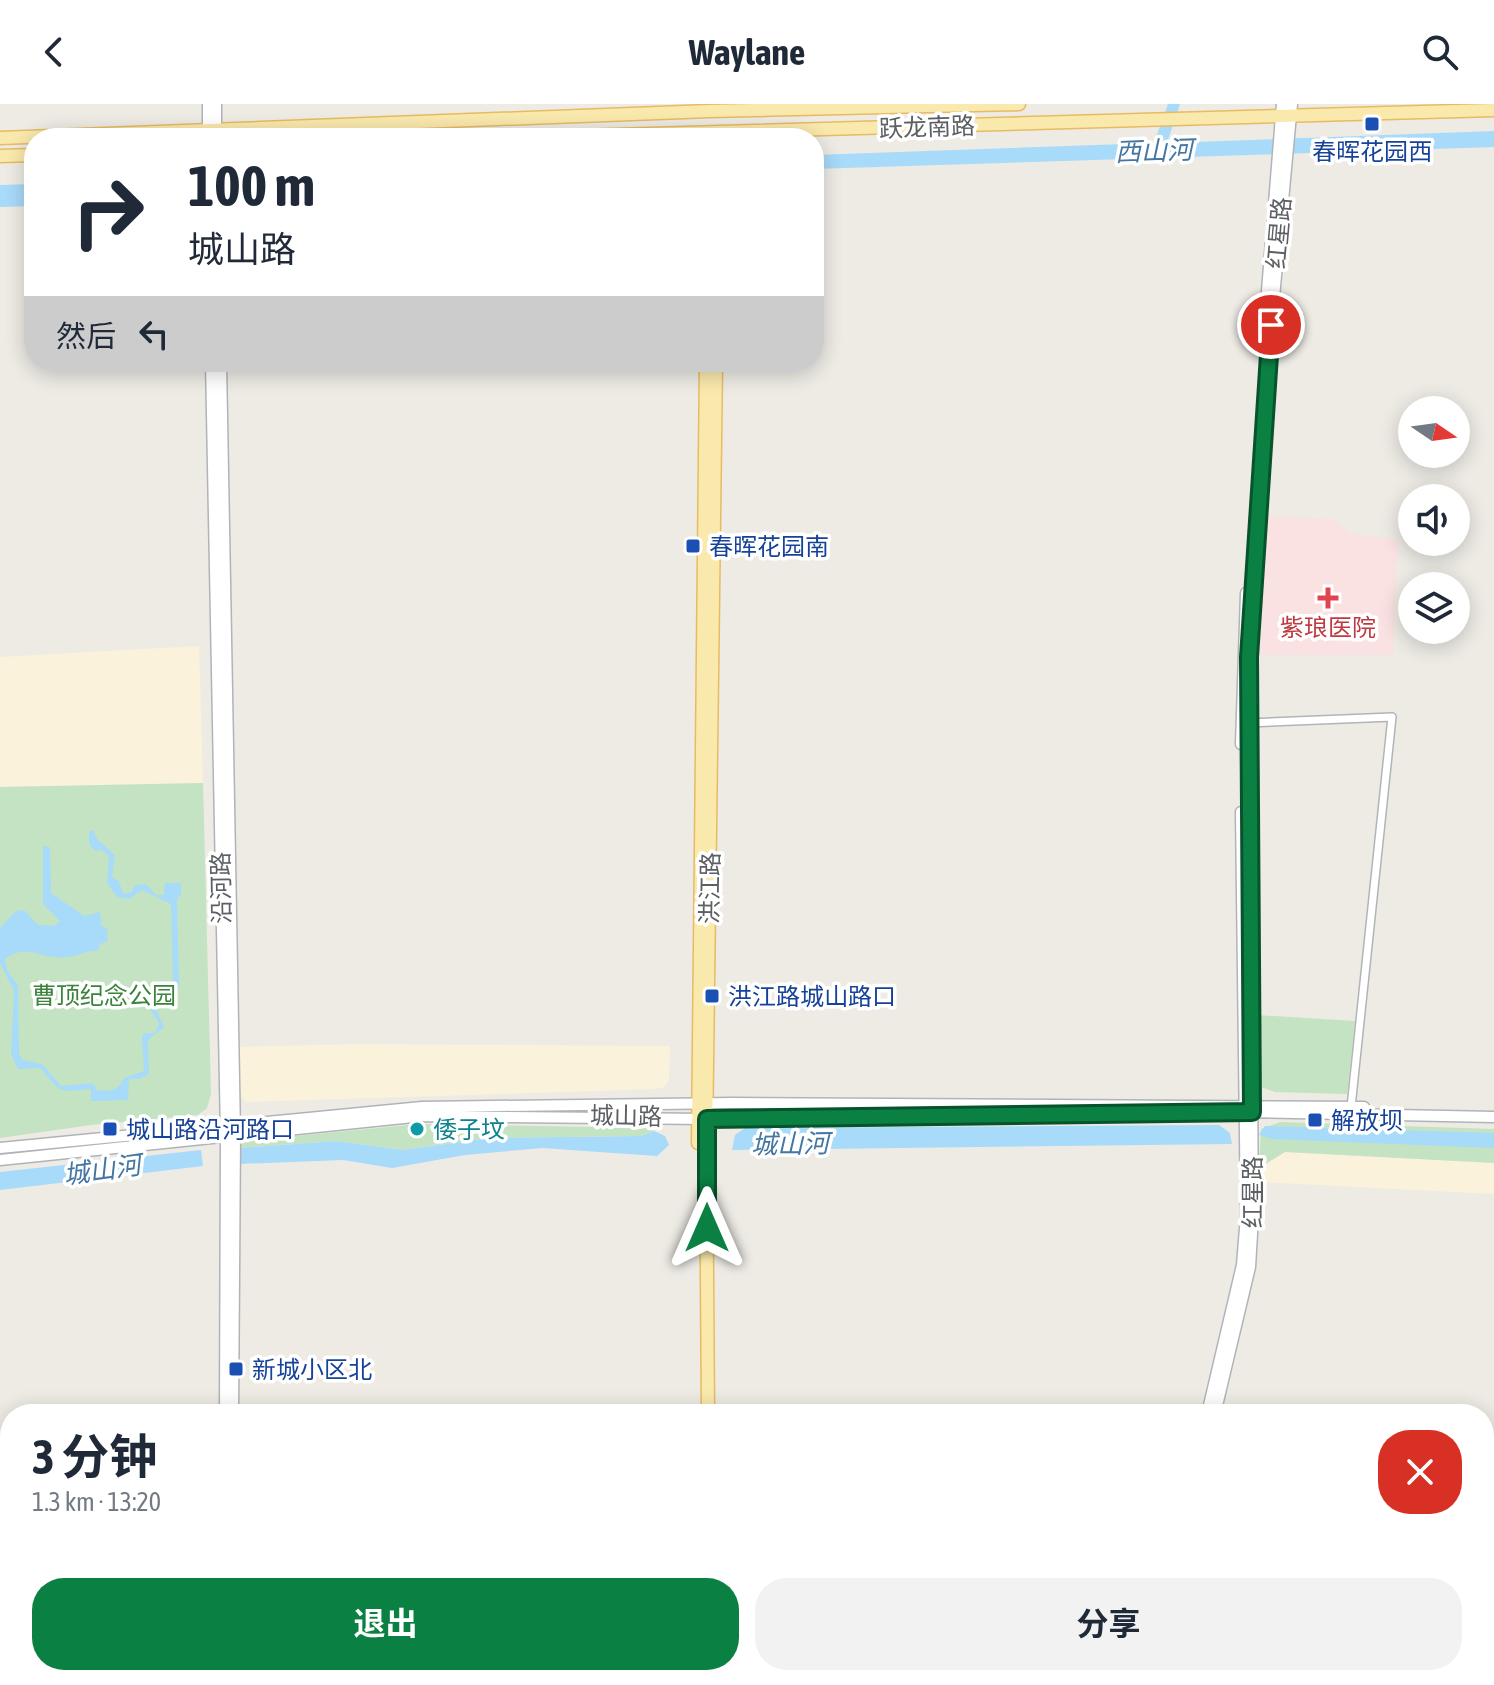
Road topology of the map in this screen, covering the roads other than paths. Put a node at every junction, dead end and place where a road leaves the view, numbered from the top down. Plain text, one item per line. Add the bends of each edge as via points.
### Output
1 (208, 104) edge
2 (216, 104) edge
3 (988, 104) edge
4 (1019, 104) edge
5 (714, 108) edge
6 (1287, 110) edge
7 (1494, 110) edge
8 (211, 128) edge
9 (213, 128) edge
10 (328, 128) edge
11 (824, 130) edge
12 (0, 138) edge
13 (24, 138) edge
14 (24, 155) edge
15 (0, 156) edge
16 (1283, 157) junction
17 (211, 372) edge
18 (221, 372) edge
19 (706, 372) edge
20 (716, 372) edge
21 (1248, 723) junction
22 (1351, 1107) junction
23 (1248, 1108) junction
24 (1494, 1111) edge
25 (703, 1112) junction
26 (1494, 1117) edge
27 (230, 1129) junction
28 (0, 1148) edge
29 (0, 1160) edge
30 (225, 1404) edge
31 (233, 1404) edge
32 (701, 1404) edge
33 (708, 1404) edge
34 (1209, 1404) edge
35 (1217, 1404) edge

1 - 8 main road
2 - 9 main road
3 - 4 main road, 跃龙南路
3 - 5 main road, 跃龙南路
5 - 10 main road, 跃龙南路
6 - 7 main road, 跃龙南路
6 - 11 main road, 跃龙南路
6 - 16 main road, 红星路
12 - 13 main road, 跃龙南路
14 - 15 main road
16 - 21 main road, 红星路
16 - 23 main road, 红星路 via 1242,655
17 - 27 main road, 沿河路
18 - 27 main road, 沿河路
19 - 25 main road, 洪江路
20 - 25 main road, 洪江路
21 - 22 street via 1392,717
21 - 23 main road, 红星路
22 - 23 main road, 城山路
22 - 24 main road, 城山路
23 - 25 main road, 城山路
23 - 26 main road, 城山路
23 - 34 main road, 红星路 via 1242,1265
23 - 35 main road, 红星路 via 1250,1267
25 - 27 main road, 城山路 via 422,1107
25 - 32 main road, 洪江路
25 - 33 main road, 洪江路
27 - 28 main road, 城山路
27 - 29 main road, 城山路
27 - 30 main road, 沿河路
27 - 31 main road, 沿河路

